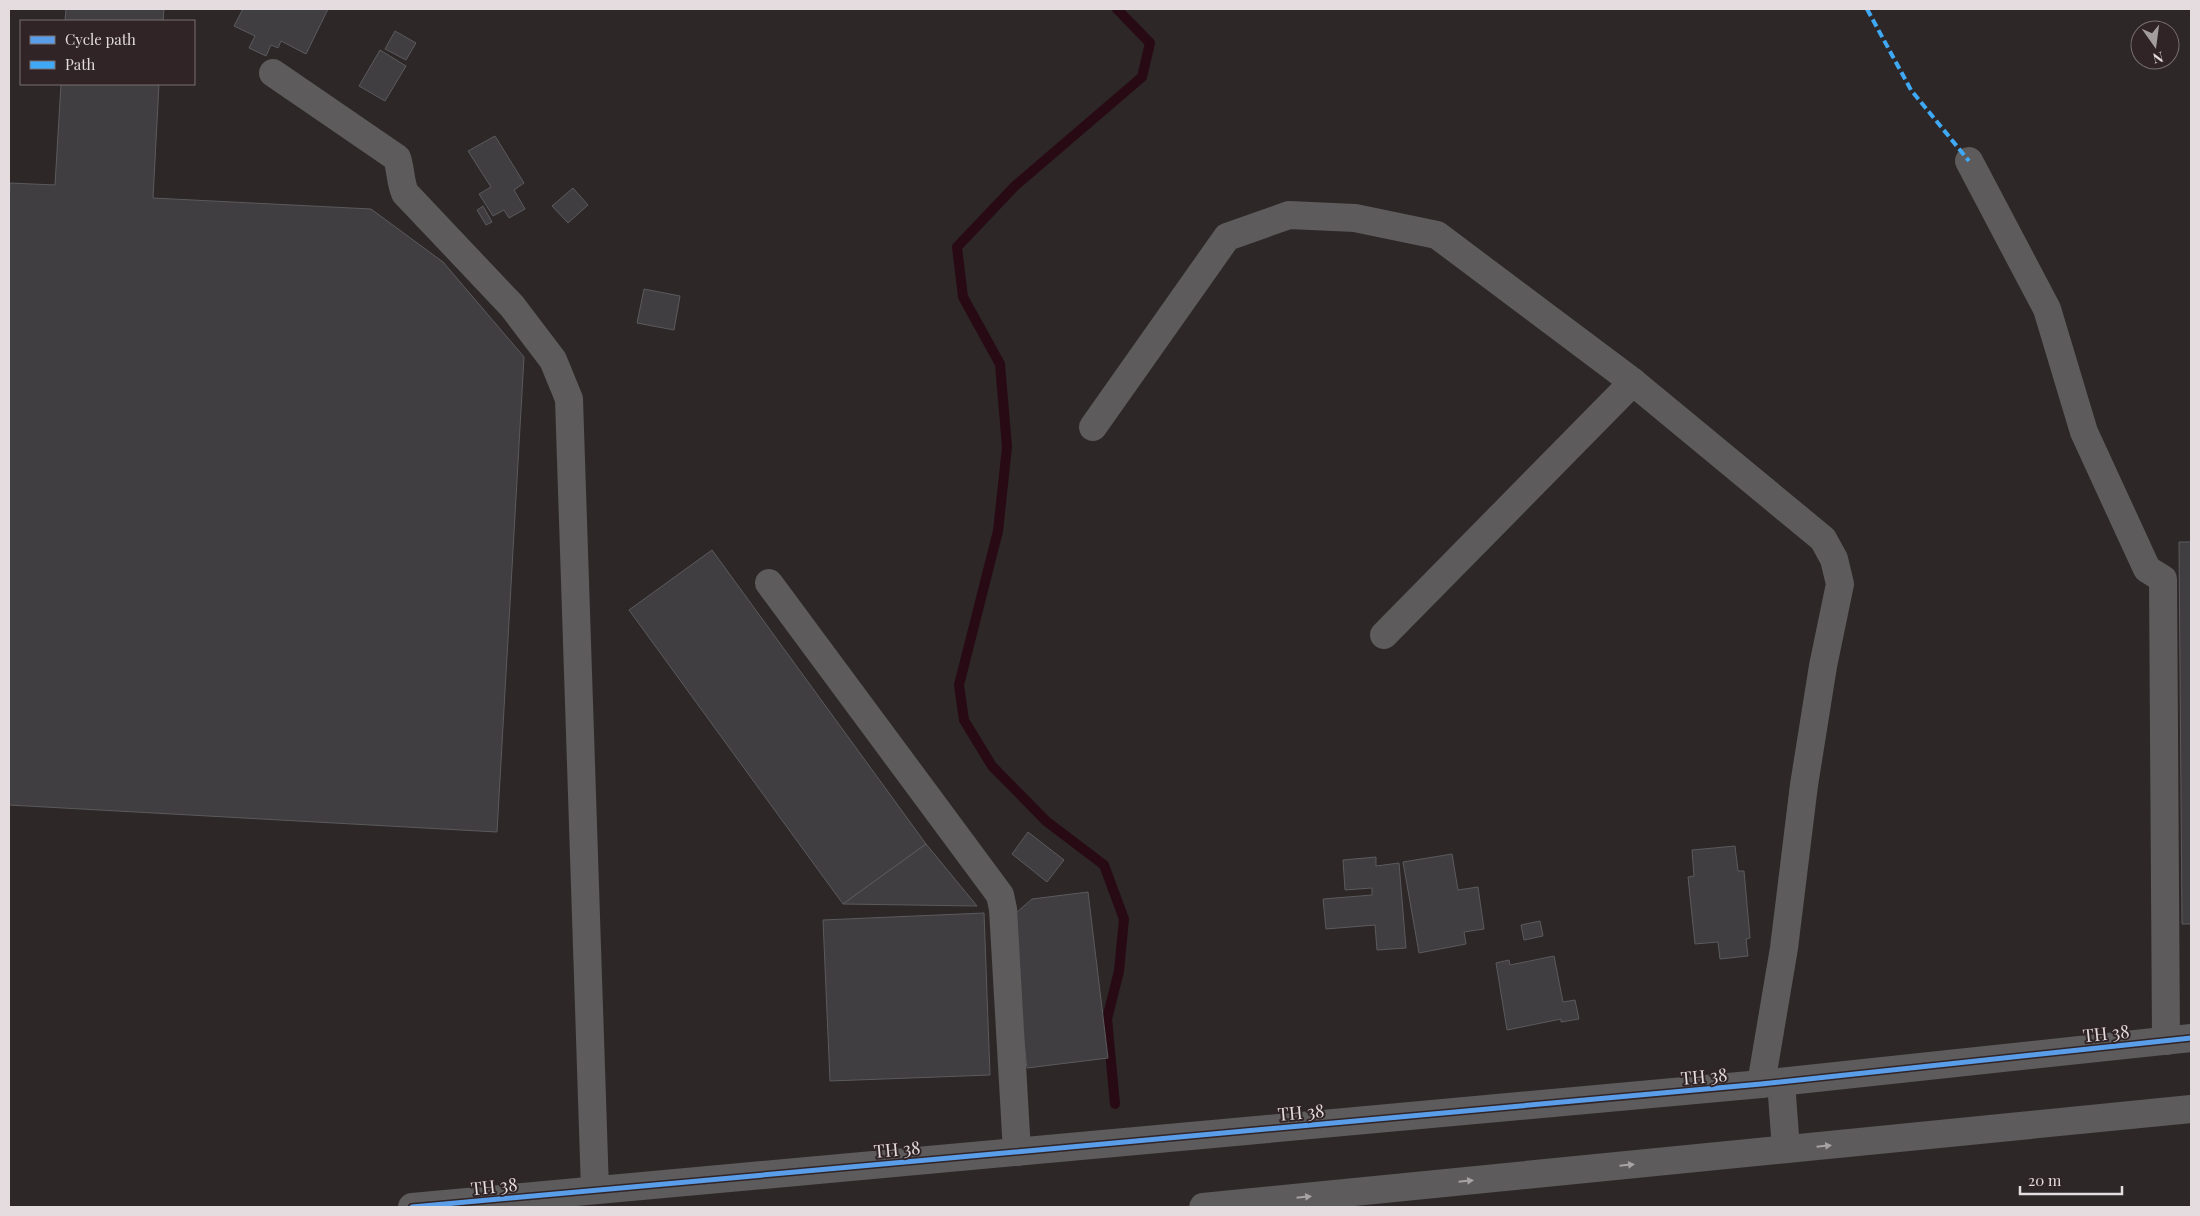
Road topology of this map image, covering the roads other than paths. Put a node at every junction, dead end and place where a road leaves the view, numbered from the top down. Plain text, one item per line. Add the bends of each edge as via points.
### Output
1 (273, 73) dead end
2 (1969, 161) dead end
3 (1633, 382) junction
4 (1093, 427) dead end
5 (769, 583) dead end
6 (1384, 635) dead end
7 (2179, 1039) edge
8 (1771, 1083) junction
9 (2191, 1109) edge
10 (1786, 1149) junction
11 (1017, 1152) junction
12 (594, 1190) junction
13 (1378, 1199) edge
14 (412, 1207) edge
15 (1203, 1207) edge

1 - 12 street via 396,158 405,193 512,306 553,360 569,399
2 - 7 street via 2047,309 2084,432 2146,569 2163,579
3 - 4 street via 1437,235 1355,218 1289,214 1227,238
3 - 6 street
3 - 8 street via 1824,539 1834,559 1840,584 1804,784
5 - 11 street via 1000,895
7 - 8 street, TH 38
8 - 10 street
8 - 11 street, TH 38
10 -> 9 street
13 -> 10 street
11 - 12 street, TH 38
12 - 14 street, TH 38
15 -> 13 street

